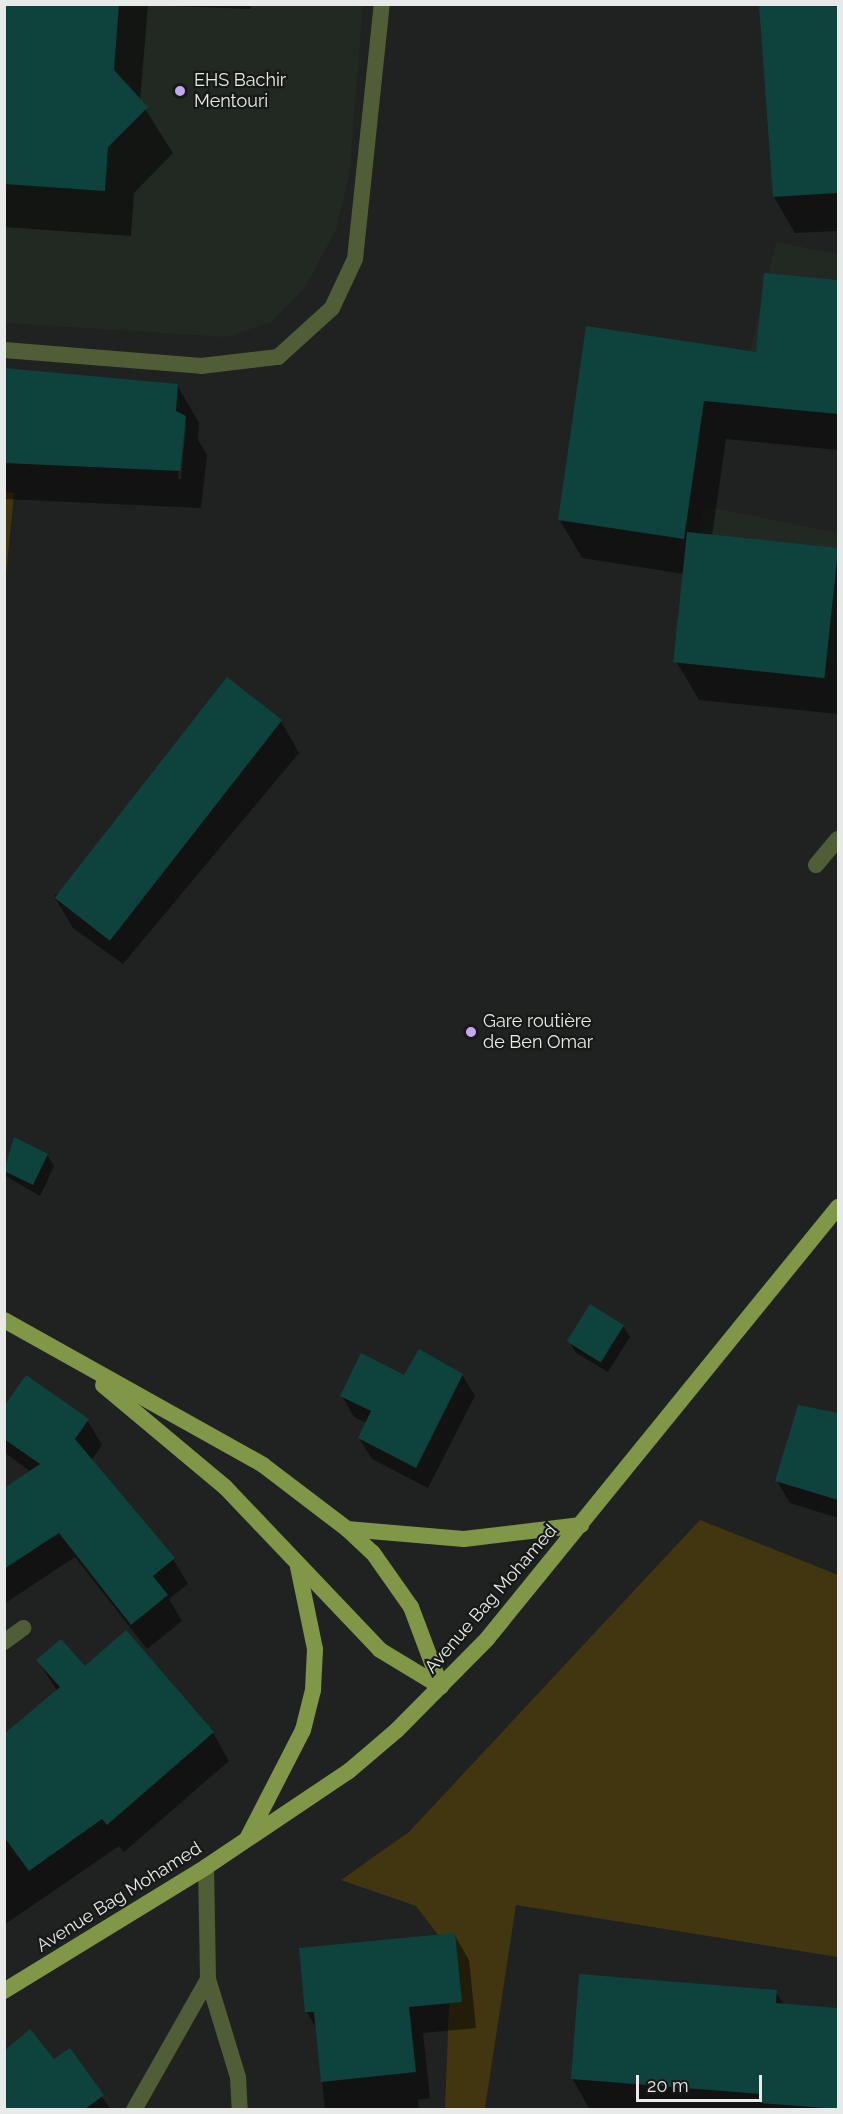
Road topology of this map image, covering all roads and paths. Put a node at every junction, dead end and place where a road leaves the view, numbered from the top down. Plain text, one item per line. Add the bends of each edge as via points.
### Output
1 (382, 4) edge
2 (4, 350) edge
3 (838, 839) edge
4 (816, 865) dead end
5 (838, 1207) edge
6 (4, 1320) edge
7 (67, 1356) junction
8 (581, 1525) junction
9 (347, 1529) junction
10 (297, 1563) junction
11 (23, 1628) dead end
12 (4, 1642) edge
13 (441, 1687) junction
14 (248, 1839) junction
15 (206, 1867) junction
16 (208, 1979) junction
17 (4, 1990) edge
18 (134, 2109) edge
19 (240, 2109) edge

1 - 2 street via 355,259 332,309 278,357 201,366
3 - 4 street
5 - 8 main road, Avenue Bag Mohamed
6 - 7 main road
7 - 9 main road via 263,1465
7 - 10 main road via 225,1487
8 - 9 main road via 464,1539
8 - 13 main road, Avenue Bag Mohamed
9 - 13 main road via 373,1553 411,1607
10 - 13 main road via 380,1650
10 - 14 main road via 310,1607 313,1690 303,1730
11 - 12 street
13 - 14 main road, Avenue Bag Mohamed via 355,1766
14 - 15 main road, Avenue Bag Mohamed
15 - 16 street
15 - 17 main road, Avenue Bag Mohamed
16 - 18 street
16 - 19 street via 238,2077

